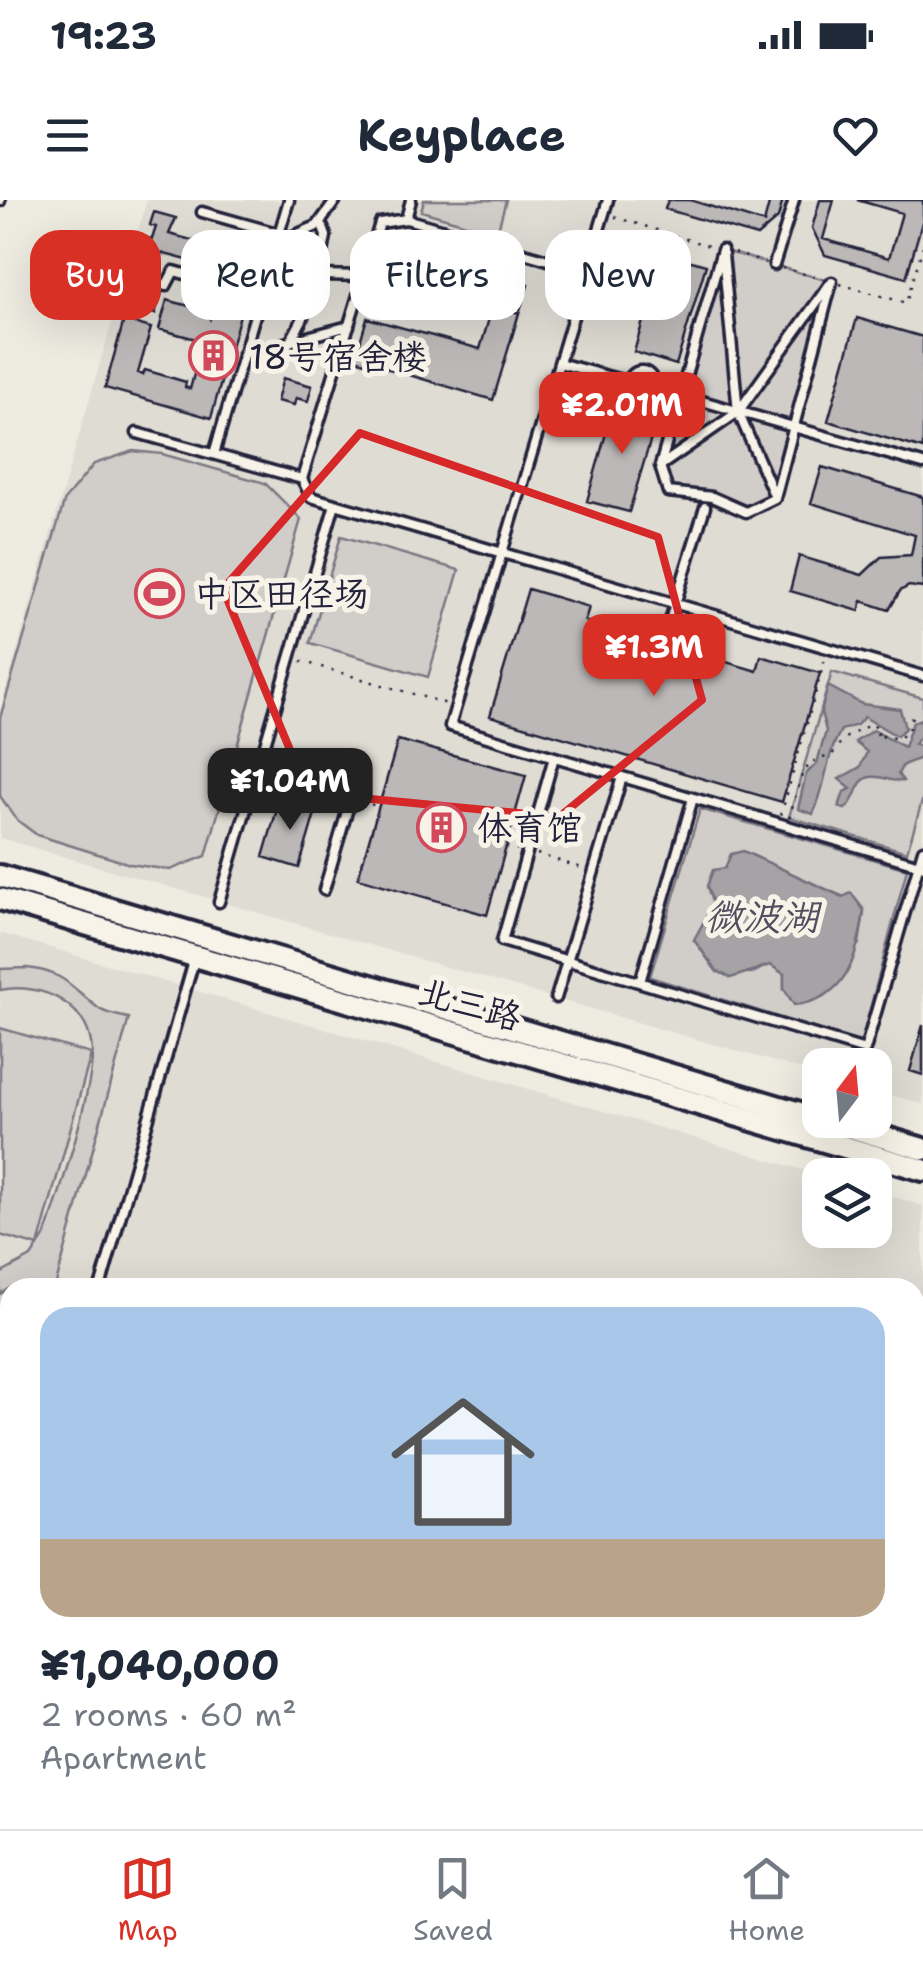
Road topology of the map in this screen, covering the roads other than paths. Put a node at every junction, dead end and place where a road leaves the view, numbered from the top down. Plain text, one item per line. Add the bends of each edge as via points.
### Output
1 (289, 200) edge
2 (336, 200) edge
3 (411, 200) edge
4 (608, 200) edge
5 (794, 200) edge
6 (202, 212) dead end
7 (406, 219) junction
8 (321, 222) junction
9 (261, 230) edge
10 (280, 230) edge
11 (310, 230) edge
12 (324, 230) edge
13 (378, 230) edge
14 (599, 230) edge
15 (545, 259) edge
16 (774, 265) dead end
17 (181, 274) edge
18 (161, 284) edge
19 (254, 320) edge
20 (301, 320) edge
21 (351, 320) edge
22 (572, 320) edge
23 (349, 326) junction
24 (290, 342) junction
25 (243, 354) junction
26 (559, 363) junction
27 (629, 382) junction
28 (652, 388) junction
29 (680, 396) junction
30 (738, 412) junction
31 (793, 427) junction
32 (137, 434) dead end
33 (214, 454) junction
34 (923, 464) edge
35 (660, 466) junction
36 (302, 478) junction
37 (775, 498) junction
38 (335, 504) junction
39 (705, 507) dead end
40 (502, 552) junction
41 (676, 603) junction
42 (663, 643) dead end
43 (923, 676) edge
44 (554, 757) junction
45 (257, 770) junction
46 (622, 777) junction
47 (693, 798) junction
48 (923, 850) edge
49 (921, 865) edge
50 (0, 876) edge
51 (324, 890) dead end
52 (0, 899) edge
53 (219, 902) dead end
54 (195, 957) junction
55 (568, 961) junction
56 (640, 982) junction
57 (556, 998) dead end
58 (802, 1113) edge
59 (886, 1138) edge
60 (923, 1149) edge
61 (923, 1170) edge
62 (103, 1278) edge

1 - 10 lane
2 - 8 lane
3 - 7 lane
4 - 14 lane
5 - 16 lane
6 - 9 lane
7 - 13 lane via 380,223
7 - 15 lane
8 - 11 lane
8 - 12 lane
17 - 18 lane
19 - 25 lane
20 - 24 lane
21 - 23 lane
22 - 26 lane
23 - 24 lane
23 - 36 lane
24 - 25 lane
25 - 33 lane
26 - 27 lane
26 - 40 lane
27 - 28 lane via 638,395
27 - 28 lane via 642,371
28 - 29 lane
29 - 30 lane
29 - 30 lane via 722,250
29 - 35 lane
30 - 31 lane
30 - 31 lane via 832,282
30 - 35 lane
30 - 37 lane
31 - 34 lane
31 - 37 lane
32 - 33 lane
33 - 36 lane
35 - 37 lane via 668,492 712,498 746,512
36 - 38 lane via 310,497
38 - 40 lane
38 - 45 lane
39 - 41 lane
40 - 41 lane
40 - 44 lane via 450,726
41 - 42 lane
41 - 43 lane
44 - 46 lane
44 - 55 lane via 502,941
45 - 51 lane via 351,798
45 - 53 lane
46 - 47 lane
46 - 55 lane
47 - 49 lane
47 - 56 lane
48 - 49 lane
49 - 56 lane via 865,1050
50 - 58 main road, 北三路
52 - 54 main road, 北三路
54 - 61 main road, 北三路
54 - 62 lane
55 - 56 lane
55 - 57 lane
59 - 60 main road, 北三路

